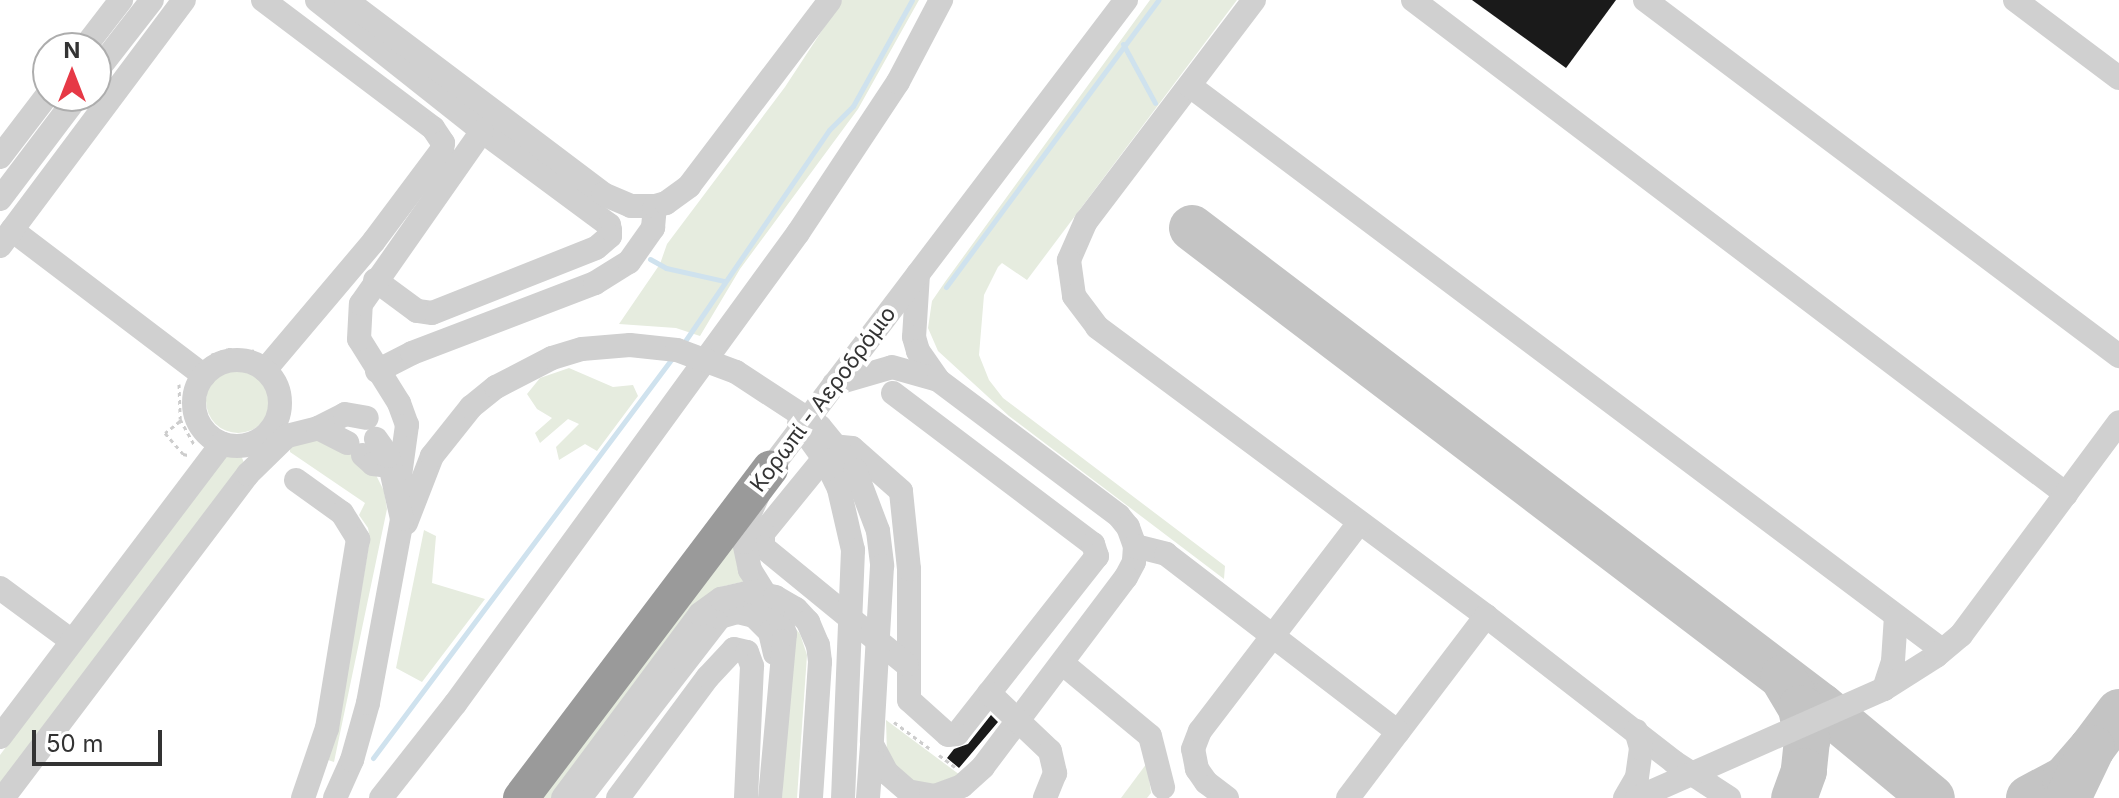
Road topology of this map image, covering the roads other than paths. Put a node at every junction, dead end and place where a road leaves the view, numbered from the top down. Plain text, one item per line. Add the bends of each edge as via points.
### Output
1 (121, 0) edge
2 (152, 0) edge
3 (184, 0) edge
4 (263, 0) edge
5 (317, 0) edge
6 (346, 0) edge
7 (830, 0) edge
8 (941, 0) edge
9 (1126, 0) edge
10 (1254, 0) edge
11 (1413, 0) edge
12 (1645, 0) edge
13 (2015, 0) edge
14 (96, 32) edge
15 (112, 51) edge
16 (2119, 78) edge
17 (1190, 86) junction
18 (34, 112) edge
19 (66, 112) edge
20 (482, 131) junction
21 (0, 157) edge
22 (0, 199) edge
23 (655, 206) junction
24 (6, 238) edge
25 (918, 274) junction
26 (375, 280) junction
27 (2119, 356) edge
28 (265, 370) junction
29 (377, 371) junction
30 (192, 376) junction
31 (938, 380) junction
32 (834, 384) junction
33 (763, 389) junction
34 (893, 393) dead end
35 (968, 403) junction
36 (2119, 422) edge
37 (945, 433) junction
38 (269, 438) junction
39 (222, 443) junction
40 (770, 469) junction
41 (248, 474) junction
42 (296, 480) dead end
43 (398, 490) junction
44 (2066, 494) junction
45 (1359, 523) junction
46 (1135, 546) junction
47 (397, 554) junction
48 (0, 588) edge
49 (1486, 616) junction
50 (1896, 616) junction
51 (1275, 634) junction
52 (72, 641) junction
53 (1942, 650) junction
54 (1062, 663) junction
55 (907, 665) junction
56 (1884, 689) junction
57 (989, 693) junction
58 (778, 711) junction
59 (1019, 719) junction
60 (1636, 731) junction
61 (1398, 732) junction
62 (0, 737) edge
63 (872, 744) junction
64 (983, 767) junction
65 (1197, 769) junction
66 (1697, 774) junction
67 (1166, 793) edge
68 (3, 798) edge
69 (303, 798) edge
70 (335, 798) edge
71 (381, 798) edge
72 (521, 798) edge
73 (563, 798) edge
74 (580, 798) edge
75 (618, 798) edge
76 (746, 798) edge
77 (770, 798) edge
78 (811, 798) edge
79 (843, 798) edge
80 (868, 798) edge
81 (971, 798) edge
82 (1045, 798) edge
83 (1227, 798) edge
84 (1348, 798) edge
85 (1625, 798) edge
86 (1637, 798) edge
87 (1729, 798) edge

1 - 14 street
2 - 15 street
3 - 24 street
4 - 28 street via 433,128 443,143 374,241
5 - 20 street
6 - 23 street via 603,194 631,206
7 - 23 street via 689,186
8 - 71 street via 898,82 798,233
9 - 25 street, Κορωπί - Αεροδρόμιο
10 - 17 street
11 - 44 street
12 - 27 street
13 - 16 street
17 - 45 street via 1077,236 1069,272 1074,296 1097,327
17 - 50 street
18 - 21 street
19 - 22 street
20 - 26 street
20 - 26 street via 609,225 610,236 596,248 432,313 417,311
23 - 29 street via 645,244 616,273
24 - 30 street
25 - 31 street via 914,337
25 - 32 street, Κορωπί - Αεροδρόμιο
26 - 29 street via 357,323 359,339
28 - 30 street via 232,361
28 - 38 street via 278,390 279,406
29 - 43 street via 407,425
30 - 39 street via 194,410 207,433
31 - 32 street via 892,367
31 - 35 street
32 - 40 street, Κορωπί - Αεροδρόμιο
33 - 47 street, bridge via 707,359 630,345 582,349 523,370 471,407 450,430 425,469
33 - 63 street, bridge via 820,427 841,449 870,504 880,547 882,602
33 - 79 street, bridge via 808,434 839,489 848,519 853,582
34 - 37 street
35 - 37 street
35 - 46 street via 1119,516
36 - 44 street
37 - 57 street via 1097,551
38 - 39 street via 237,446
38 - 41 street
38 - 41 street
38 - 43 street via 318,428 365,437 390,466
39 - 52 street
40 - 58 street via 749,515 744,542 755,583 771,602 785,634
40 - 72 highway, Κορωπί - Αεροδρόμιο
41 - 68 street
42 - 69 street via 342,513 358,539 327,728
43 - 47 street via 402,519
44 - 53 street via 1961,635
45 - 49 street
45 - 51 street
46 - 51 street via 1166,554
46 - 54 street via 1131,571
47 - 70 street via 368,703
48 - 52 street
49 - 60 street
49 - 61 street
50 - 53 street
50 - 56 street via 1893,661
51 - 61 street
51 - 65 street via 1200,731 1193,749
52 - 62 street
53 - 56 street
54 - 59 street
54 - 67 street via 1150,736
55 - 55 street via 909,569 901,491 852,448 834,446 763,533 763,547
55 - 57 street via 912,705 948,735 957,734
56 - 66 street
57 - 59 street
58 - 74 street via 770,632 747,613 720,617
58 - 77 street
59 - 64 street
59 - 82 street via 1043,742 1054,762 1054,782
60 - 66 street
60 - 85 street via 1641,748 1637,777
61 - 84 street
63 - 64 street via 887,773 908,791 922,795 962,786
63 - 80 street
64 - 81 street
65 - 67 street
65 - 83 street
66 - 86 street
66 - 87 street
73 - 78 street, bridge via 700,614 721,599 752,592 796,609 818,645
75 - 76 street via 716,667 730,651 740,649 751,657 752,666

